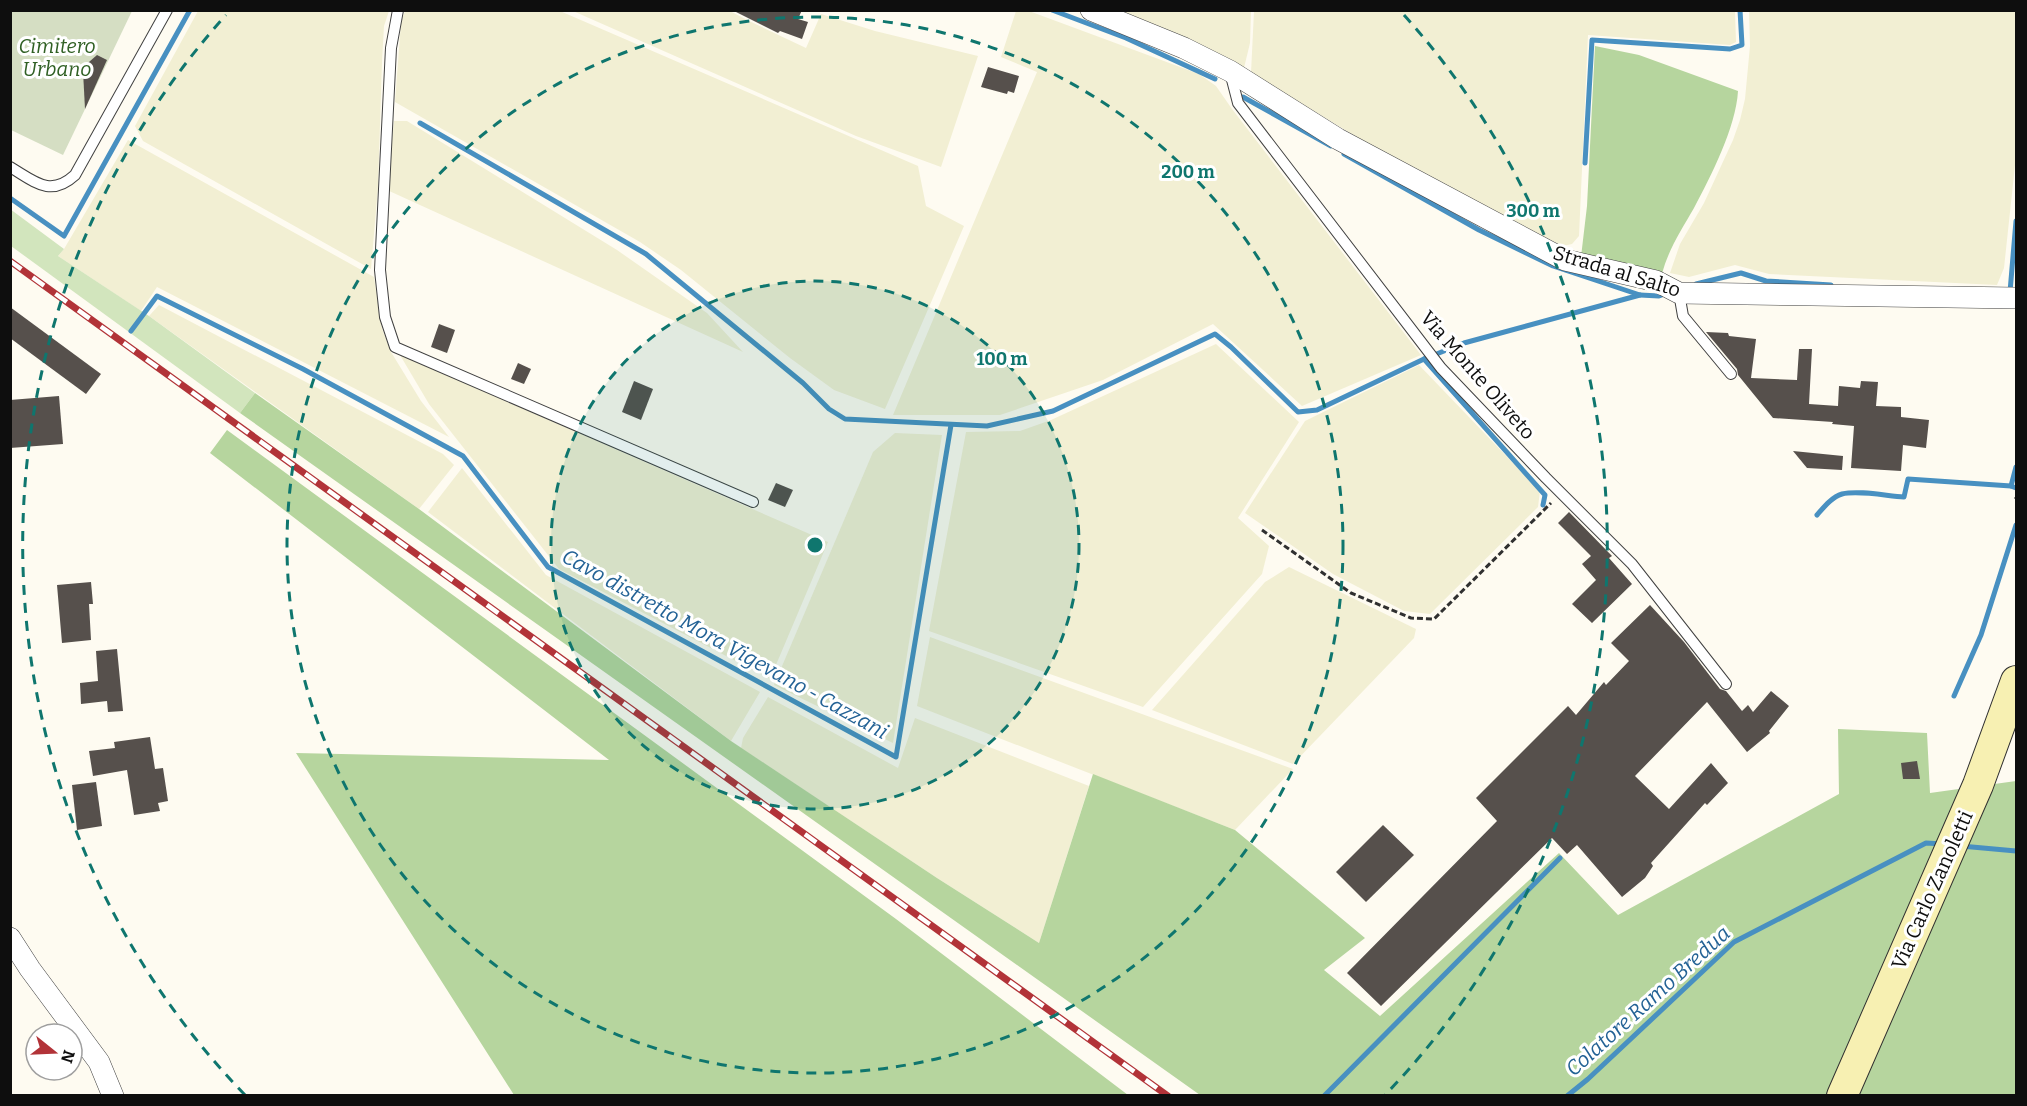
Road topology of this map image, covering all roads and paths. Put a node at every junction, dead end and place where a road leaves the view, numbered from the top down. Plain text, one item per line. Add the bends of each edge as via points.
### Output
1 (167, 10) edge
2 (398, 10) edge
3 (1095, 11) edge
4 (1230, 71) junction
5 (10, 167) edge
6 (1675, 291) junction
7 (2016, 298) edge
8 (1731, 374) dead end
9 (1561, 493) junction
10 (753, 502) dead end
11 (1262, 530) dead end
12 (2016, 681) edge
13 (1726, 684) dead end
14 (10, 938) edge
15 (113, 1095) edge
16 (1842, 1095) edge

1 - 5 lane via 75,175 67,183 45,186
2 - 10 lane via 391,48 380,270 385,317 395,347
3 - 4 street, Strada al Salto
4 - 6 street, Strada al Salto via 1338,139 1565,260 1656,281
4 - 9 lane, Via Monte Oliveto via 1238,103 1437,362
6 - 7 street, Strada al Salto
6 - 8 lane via 1683,316
9 - 11 path via 1434,619 1412,618 1351,592
9 - 13 lane, Via Monte Oliveto via 1632,564
12 - 16 main road, Via Carlo Zanoletti via 1978,784
14 - 15 street via 99,1062

